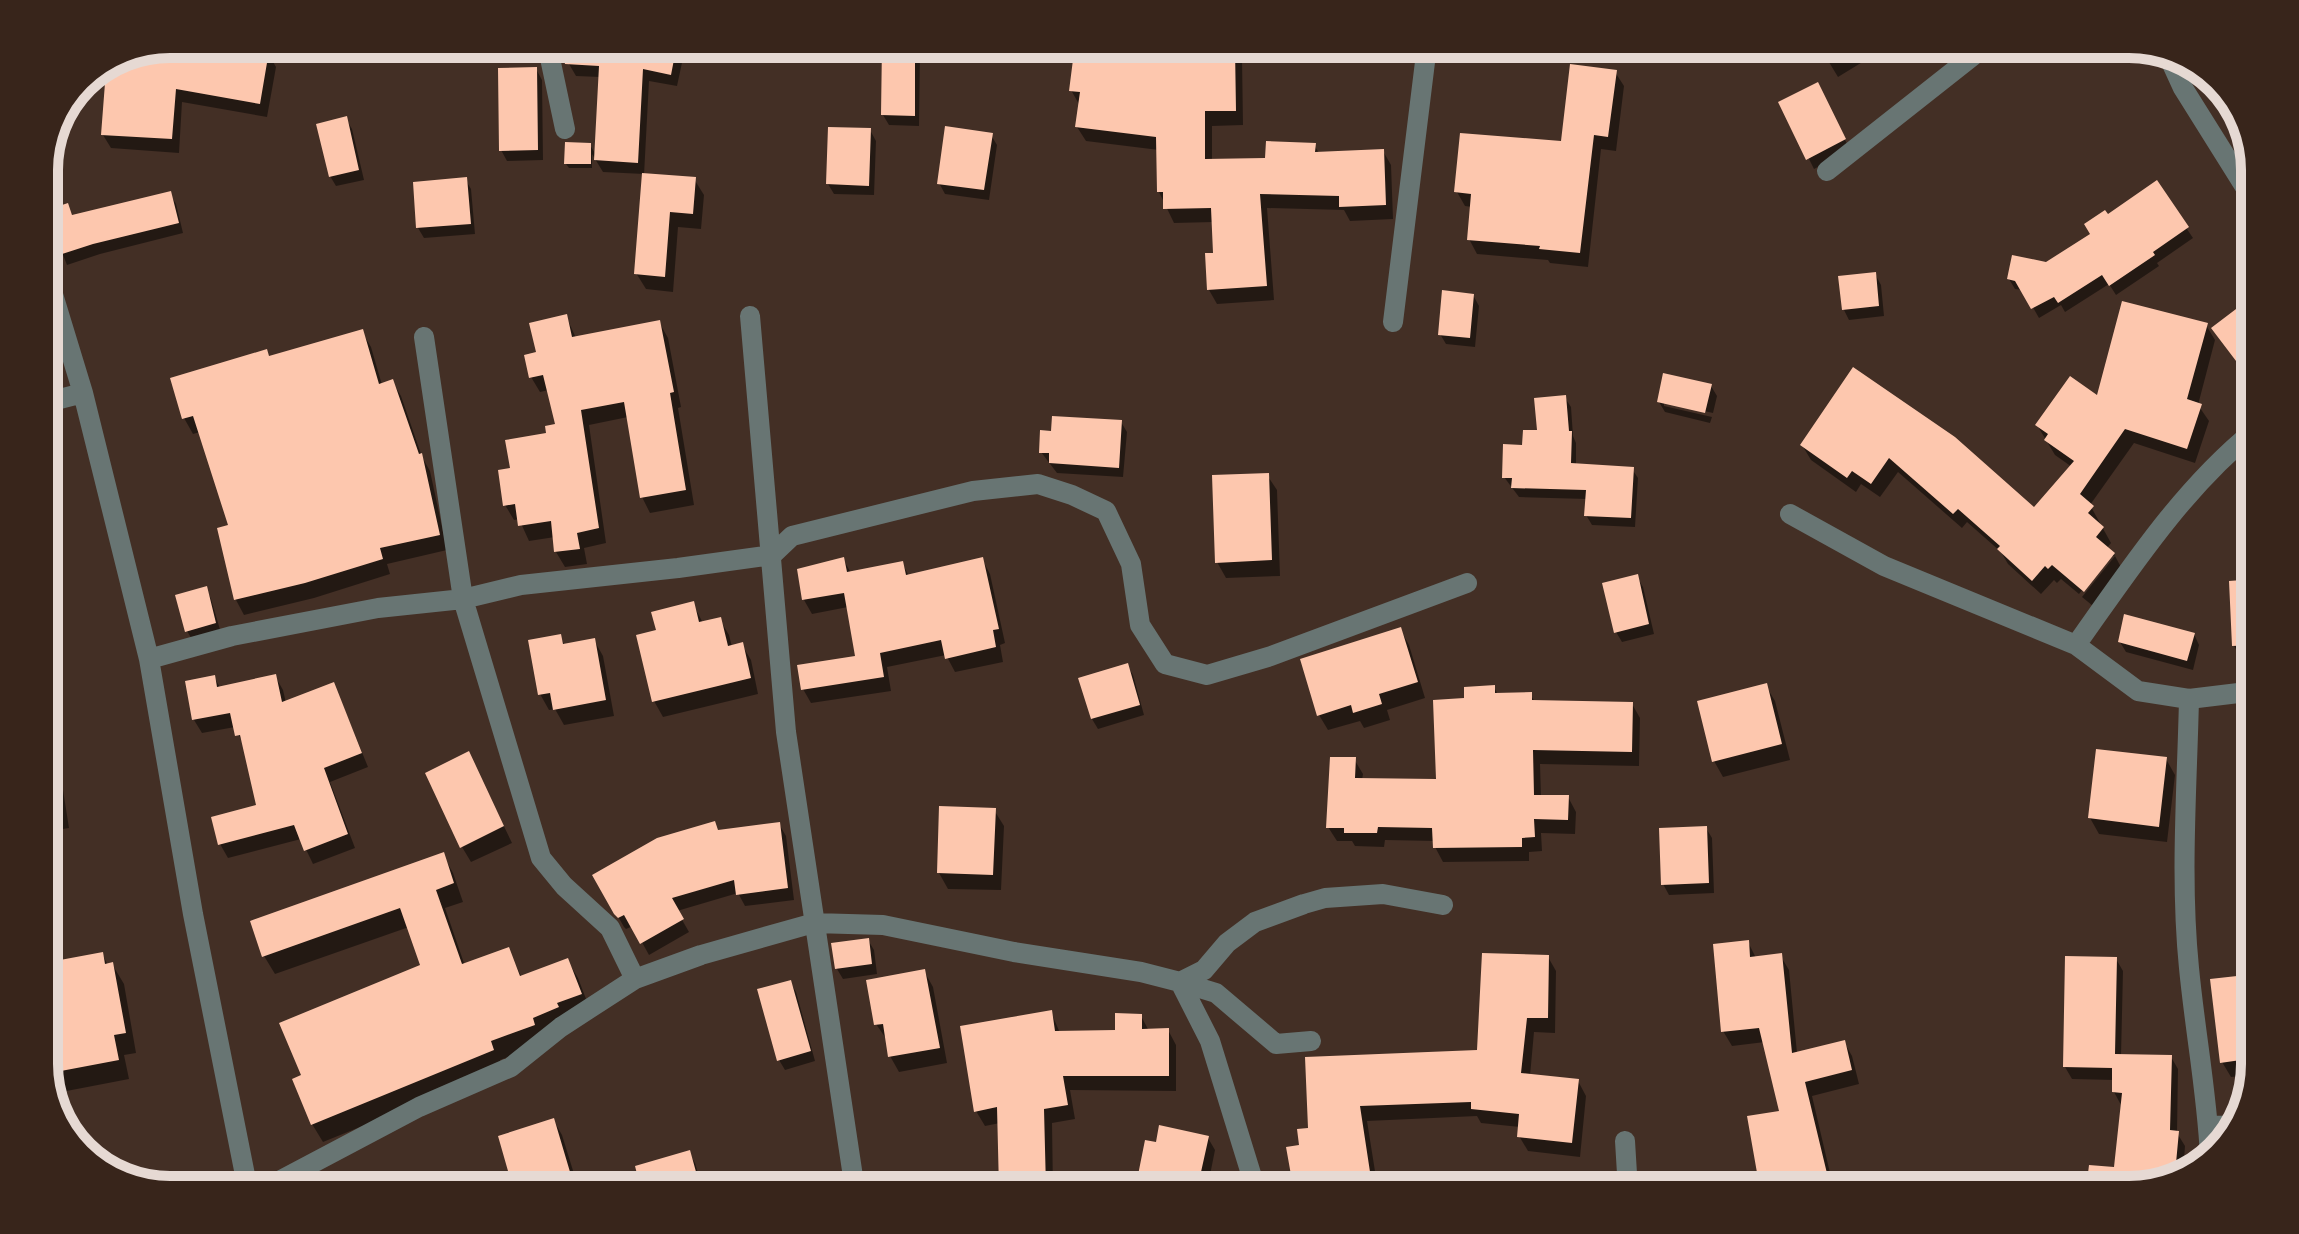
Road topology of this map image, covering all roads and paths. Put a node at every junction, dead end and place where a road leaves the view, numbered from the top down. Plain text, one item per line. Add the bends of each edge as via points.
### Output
1 (550, 58) edge
2 (1425, 58) edge
3 (1970, 58) edge
4 (2174, 68) edge
5 (565, 129) dead end
6 (1827, 171) dead end
7 (2241, 181) edge
8 (58, 311) edge
9 (750, 316) dead end
10 (1393, 322) dead end
11 (424, 337) dead end
12 (83, 393) junction
13 (58, 399) edge
14 (2241, 443) edge
15 (1790, 514) dead end
16 (772, 555) junction
17 (1467, 583) dead end
18 (463, 599) junction
19 (2076, 645) junction
20 (149, 659) junction
21 (2241, 693) edge
22 (2189, 699) junction
23 (1443, 905) dead end
24 (814, 923) junction
25 (635, 979) junction
26 (1180, 982) junction
27 (1311, 1041) dead end
28 (2209, 1125) junction
29 (2222, 1125) edge
30 (1625, 1141) dead end
31 (2210, 1141) edge
32 (245, 1176) edge
33 (288, 1176) edge
34 (853, 1176) edge
35 (1252, 1176) edge
36 (1627, 1176) edge

1 - 5 street
2 - 10 street
3 - 6 street
4 - 7 street
8 - 12 street
9 - 16 street
11 - 18 street
12 - 13 street
12 - 20 street
14 - 19 street via 2197,484
15 - 19 street via 1884,566
16 - 17 street via 792,536 973,491 1038,484 1106,511 1131,564 1140,625 1165,664 1207,675
16 - 18 street via 521,585
16 - 24 street via 786,732
18 - 20 street via 378,608 232,636
18 - 25 street via 541,858 610,928
19 - 22 street via 2138,691
20 - 32 street
21 - 22 street
22 - 28 street via 2188,967
23 - 26 street via 1383,894 1314,901 1255,922 1204,970
24 - 25 street
24 - 26 street via 883,925
24 - 34 street
25 - 33 street via 511,1067 419,1107
26 - 27 street via 1216,993 1276,1044
26 - 35 street via 1210,1041
28 - 29 street
28 - 31 street
30 - 36 street

